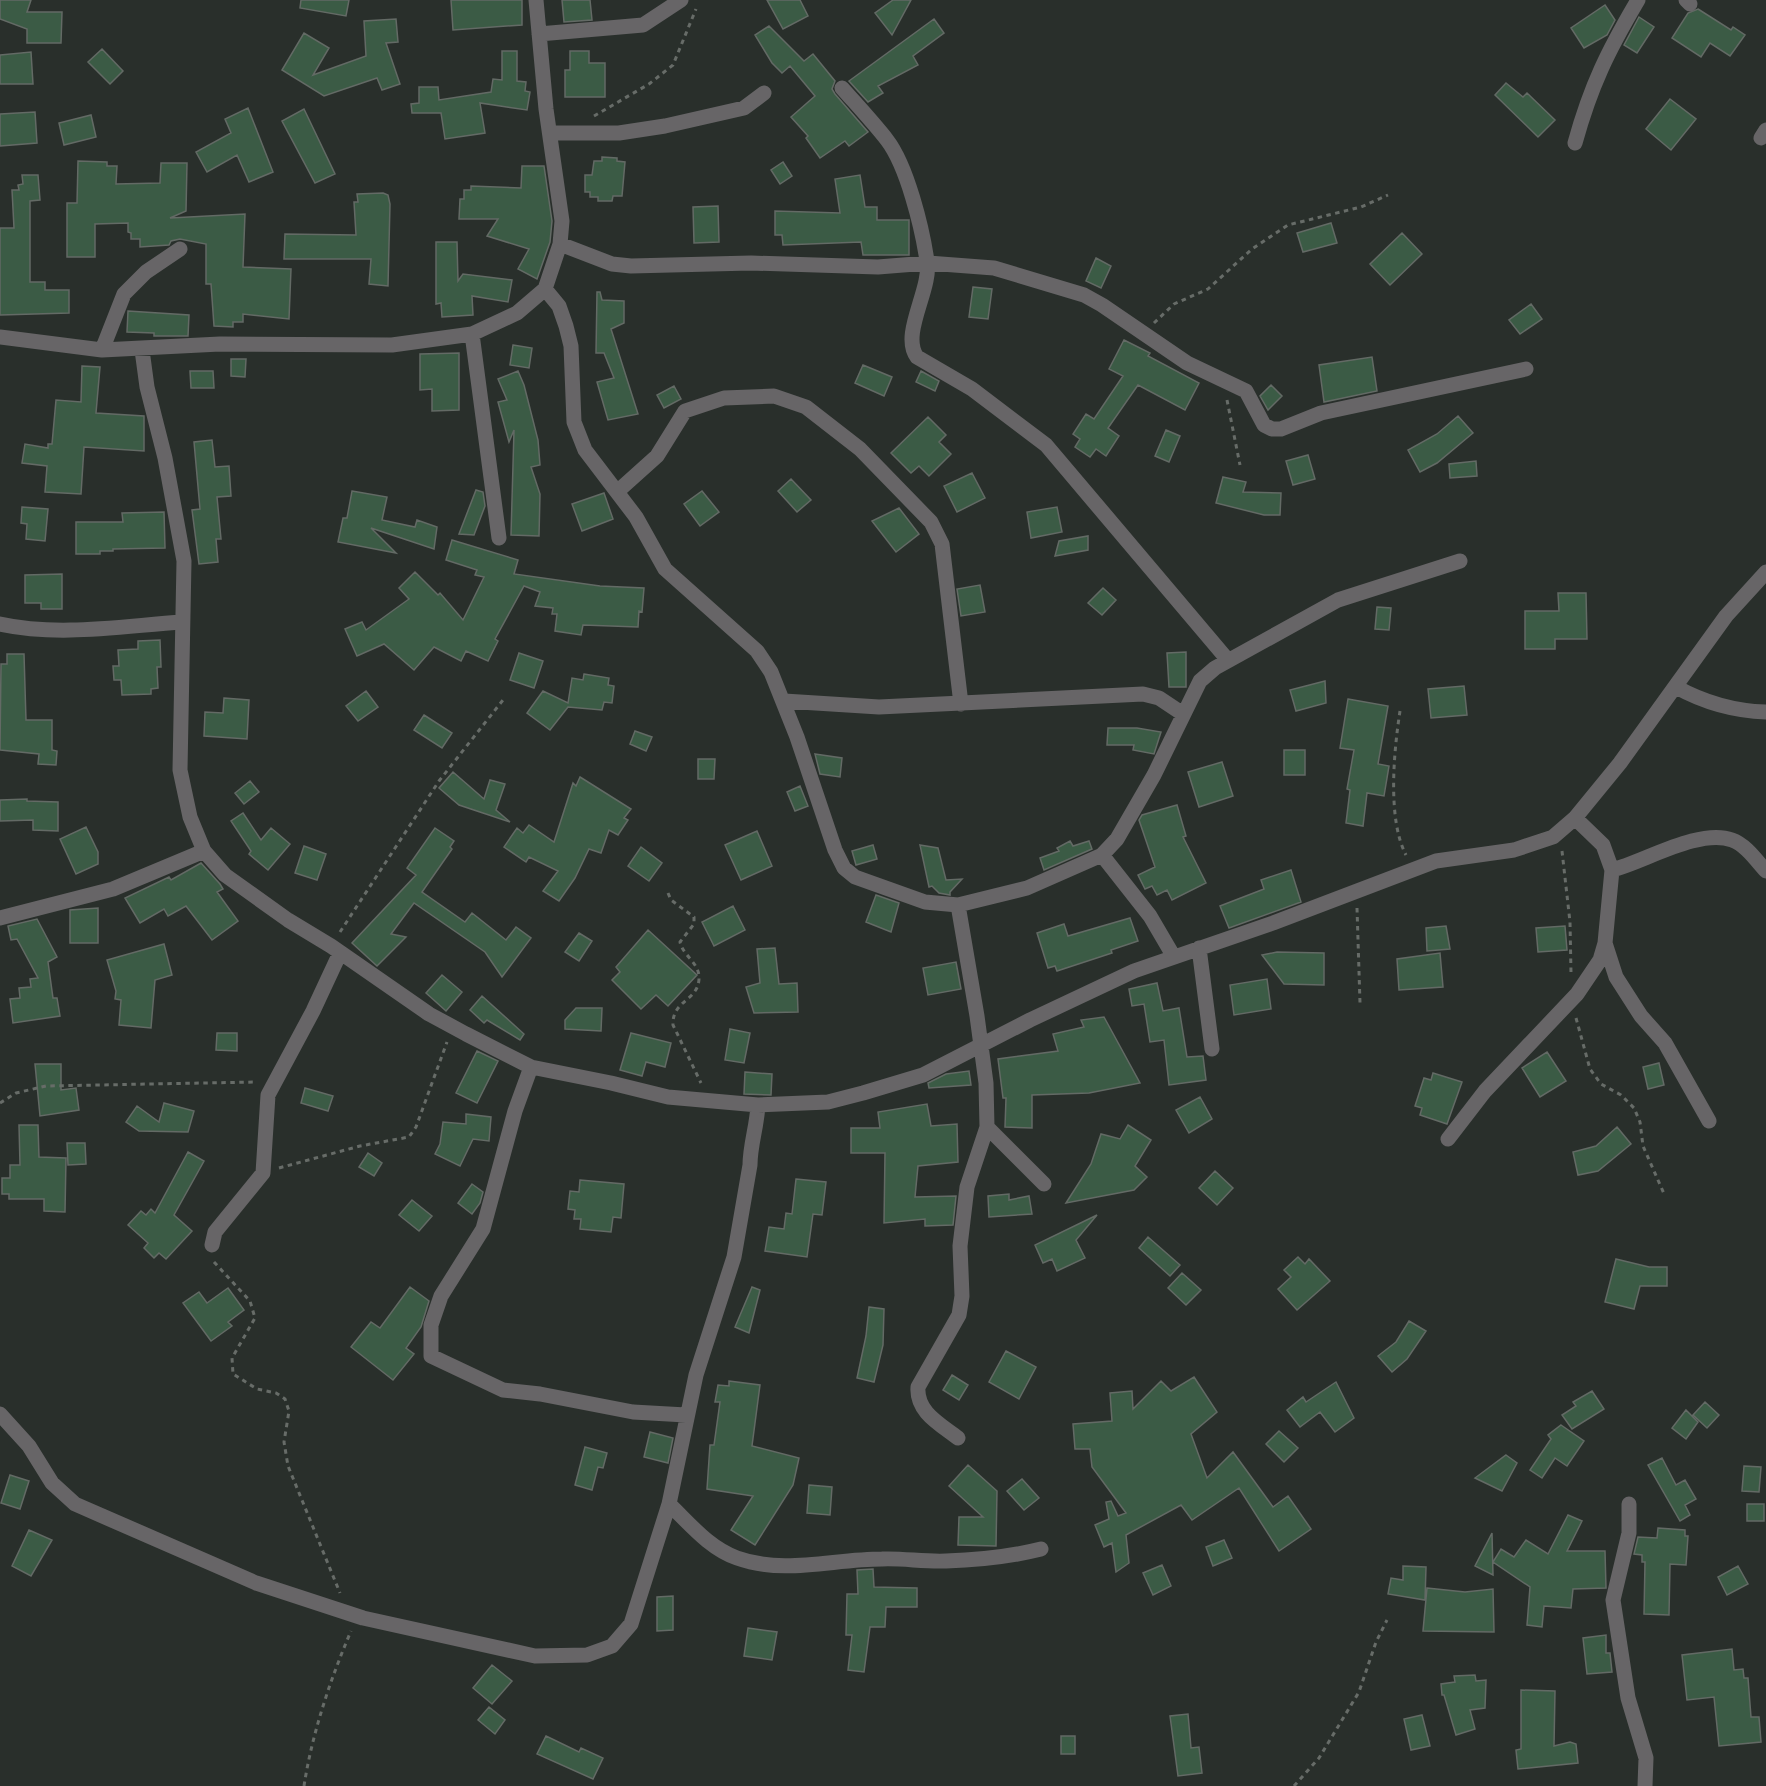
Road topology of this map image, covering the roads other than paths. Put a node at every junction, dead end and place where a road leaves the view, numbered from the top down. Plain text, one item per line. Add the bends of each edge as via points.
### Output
1 (536, 0) edge
2 (681, 0) edge
3 (1638, 0) edge
4 (539, 34) junction
5 (842, 88) dead end
6 (764, 93) dead end
7 (551, 133) junction
8 (1575, 142) dead end
9 (560, 244) junction
10 (180, 249) dead end
11 (928, 263) junction
12 (545, 289) junction
13 (472, 334) junction
14 (0, 337) edge
15 (102, 350) junction
16 (142, 350) junction
17 (1526, 369) dead end
18 (618, 491) junction
19 (499, 538) dead end
20 (1460, 561) dead end
21 (1766, 572) edge
22 (182, 622) junction
23 (0, 624) edge
24 (1227, 659) junction
25 (1676, 687) junction
26 (784, 701) junction
27 (961, 704) junction
28 (1766, 712) edge
29 (1183, 714) junction
30 (1575, 818) junction
31 (204, 850) junction
32 (1102, 855) junction
33 (1612, 870) junction
34 (1766, 871) edge
35 (958, 905) junction
36 (0, 918) edge
37 (1605, 943) junction
38 (1199, 948) junction
39 (336, 949) junction
40 (1174, 957) junction
41 (981, 1045) junction
42 (1212, 1049) dead end
43 (531, 1067) junction
44 (758, 1105) junction
45 (1708, 1121) dead end
46 (987, 1127) junction
47 (1448, 1139) dead end
48 (1044, 1184) dead end
49 (212, 1245) road end
50 (0, 1414) edge
51 (686, 1415) junction
52 (958, 1438) dead end
53 (669, 1504) junction
54 (1629, 1504) dead end
55 (1041, 1549) dead end
56 (1645, 1786) edge

1 - 4 street
2 - 4 street via 643,25
3 - 8 street via 1599,68
4 - 7 street
5 - 11 street via 888,141 898,160 909,186
6 - 7 street via 744,108 676,124 619,133
7 - 9 street via 562,221
9 - 11 street via 612,264 630,266 751,263 878,267
9 - 12 street
10 - 15 street via 146,272 124,294
11 - 17 street via 994,268 1084,295 1186,363 1245,391 1264,425 1272,429 1322,413
11 - 24 street via 911,338 911,349 917,357 972,389 1046,445
12 - 13 street via 517,313
12 - 18 street via 560,306 571,346 574,422 585,450
13 - 16 street via 392,345 220,344
13 - 19 street
14 - 15 street
15 - 16 street
16 - 22 street via 180,530 184,561
18 - 26 street via 665,569 757,651
18 - 27 street via 657,456 685,411 697,405 758,395 806,407 860,449 931,522 942,544
20 - 24 street via 1338,600
21 - 25 street via 1726,616
22 - 23 street via 61,630
22 - 31 street via 180,770 190,817
24 - 29 street via 1200,681
25 - 28 street via 1704,702
25 - 30 street
26 - 27 street via 879,707
26 - 35 street via 844,868 855,878 905,896
27 - 29 street via 1143,694
29 - 32 street via 1143,794 1117,839
30 - 33 street via 1603,845
30 - 38 street via 1553,837 1514,850 1454,856
31 - 36 street via 113,890
31 - 39 street via 225,875
32 - 35 street via 1027,888
32 - 40 street via 1150,916
33 - 34 street via 1685,842 1718,839 1732,840 1748,850
33 - 37 street
35 - 41 street
37 - 45 street via 1616,977 1641,1016 1665,1043
37 - 47 street via 1600,960 1574,997 1485,1091
38 - 40 street
38 - 42 street
39 - 43 street via 429,1014
39 - 49 street via 313,1011 273,1084 265,1108 263,1173 215,1232
40 - 41 street via 1134,971
41 - 44 street via 923,1075 863,1094 828,1102
41 - 46 street
43 - 44 street via 668,1097
43 - 51 street via 483,1229 441,1296 431,1325 431,1356 503,1390 633,1412
44 - 51 street via 734,1257
46 - 48 street
46 - 52 street via 967,1187 958,1315 918,1387 922,1409
50 - 53 street via 29,1446 52,1484 75,1504 256,1583 407,1630 535,1656 587,1655 612,1646 631,1624
51 - 53 street
53 - 55 street via 716,1548 769,1566 793,1568 883,1558 997,1558
54 - 56 street via 1629,1533 1613,1600 1628,1698 1646,1758

